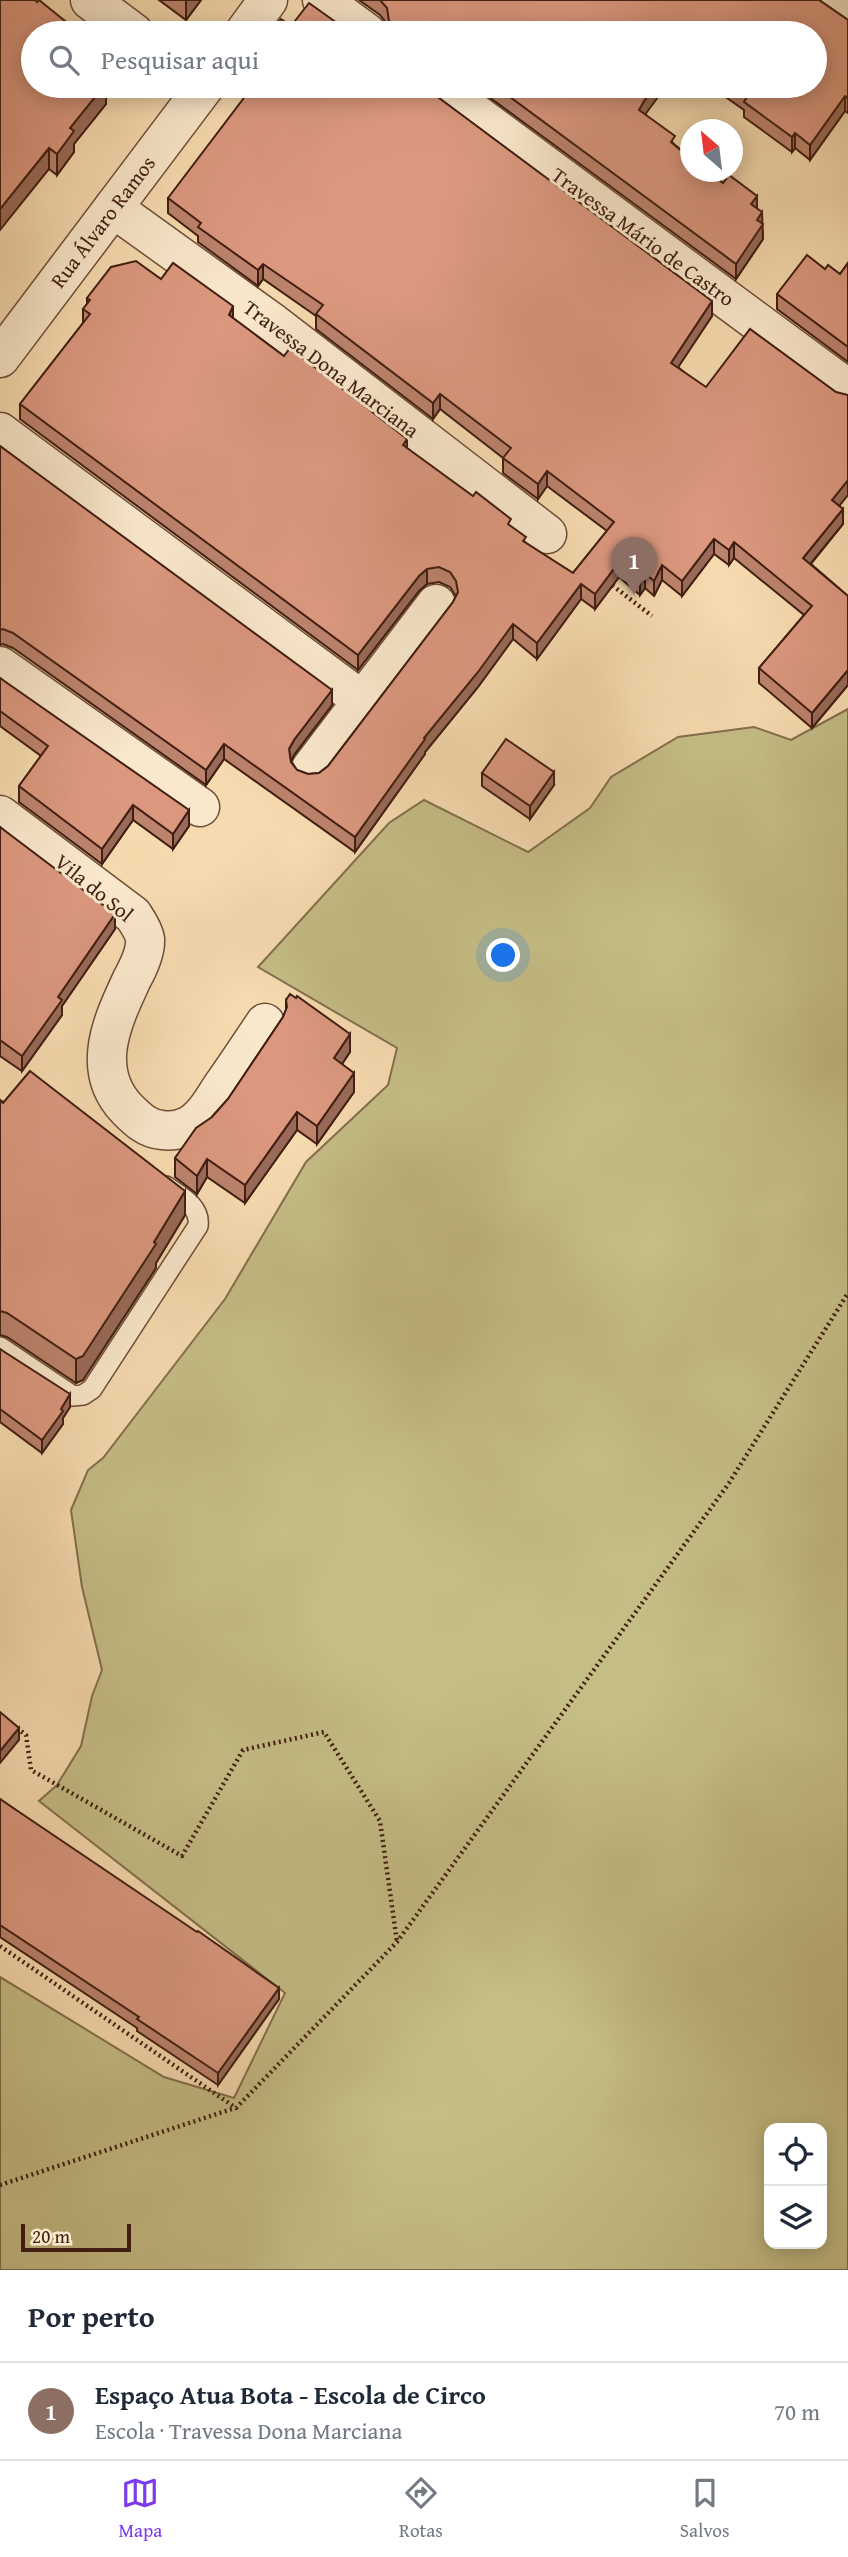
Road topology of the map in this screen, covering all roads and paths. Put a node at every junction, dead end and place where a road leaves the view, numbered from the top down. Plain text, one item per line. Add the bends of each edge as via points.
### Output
1 (90, 0) edge
2 (268, 0) edge
3 (322, 0) edge
4 (841, 0) edge
5 (848, 5) edge
6 (118, 21) edge
7 (253, 21) edge
8 (350, 21) edge
9 (195, 98) edge
10 (454, 98) edge
11 (113, 208) junction
12 (0, 358) edge
13 (848, 389) edge
14 (0, 432) edge
15 (547, 534) dead end
16 (600, 575) edge
17 (436, 604) dead end
18 (652, 616) dead end
19 (0, 666) edge
20 (362, 701) junction
21 (311, 768) dead end
22 (200, 807) dead end
23 (0, 816) edge
24 (265, 1023) dead end
25 (153, 1175) edge
26 (848, 1293) edge
27 (0, 1347) edge
28 (9, 1721) edge
29 (397, 1942) junction
30 (0, 1946) edge
31 (236, 2108) junction
32 (0, 2185) edge

1 - 6 street
2 - 7 street
3 - 8 street
4 - 5 street
9 - 11 street, Rua Álvaro Ramos
10 - 13 street, Travessa Mário de Castro
11 - 12 street, Rua Álvaro Ramos
11 - 15 street, Travessa Dona Marciana via 273,323
14 - 20 street
16 - 18 path
17 - 20 street
19 - 22 street
20 - 21 street
23 - 24 street, Vila do Sol via 133,915 145,937 141,962 111,1026 107,1050 113,1087 135,1117 150,1128 165,1131 191,1124 209,1106
25 - 27 lane via 195,1208 198,1226 92,1390 73,1396
26 - 29 path via 729,1483
28 - 29 path via 26,1735 31,1770 182,1856 243,1750 324,1732 380,1821
29 - 31 path
30 - 31 path
31 - 32 path

